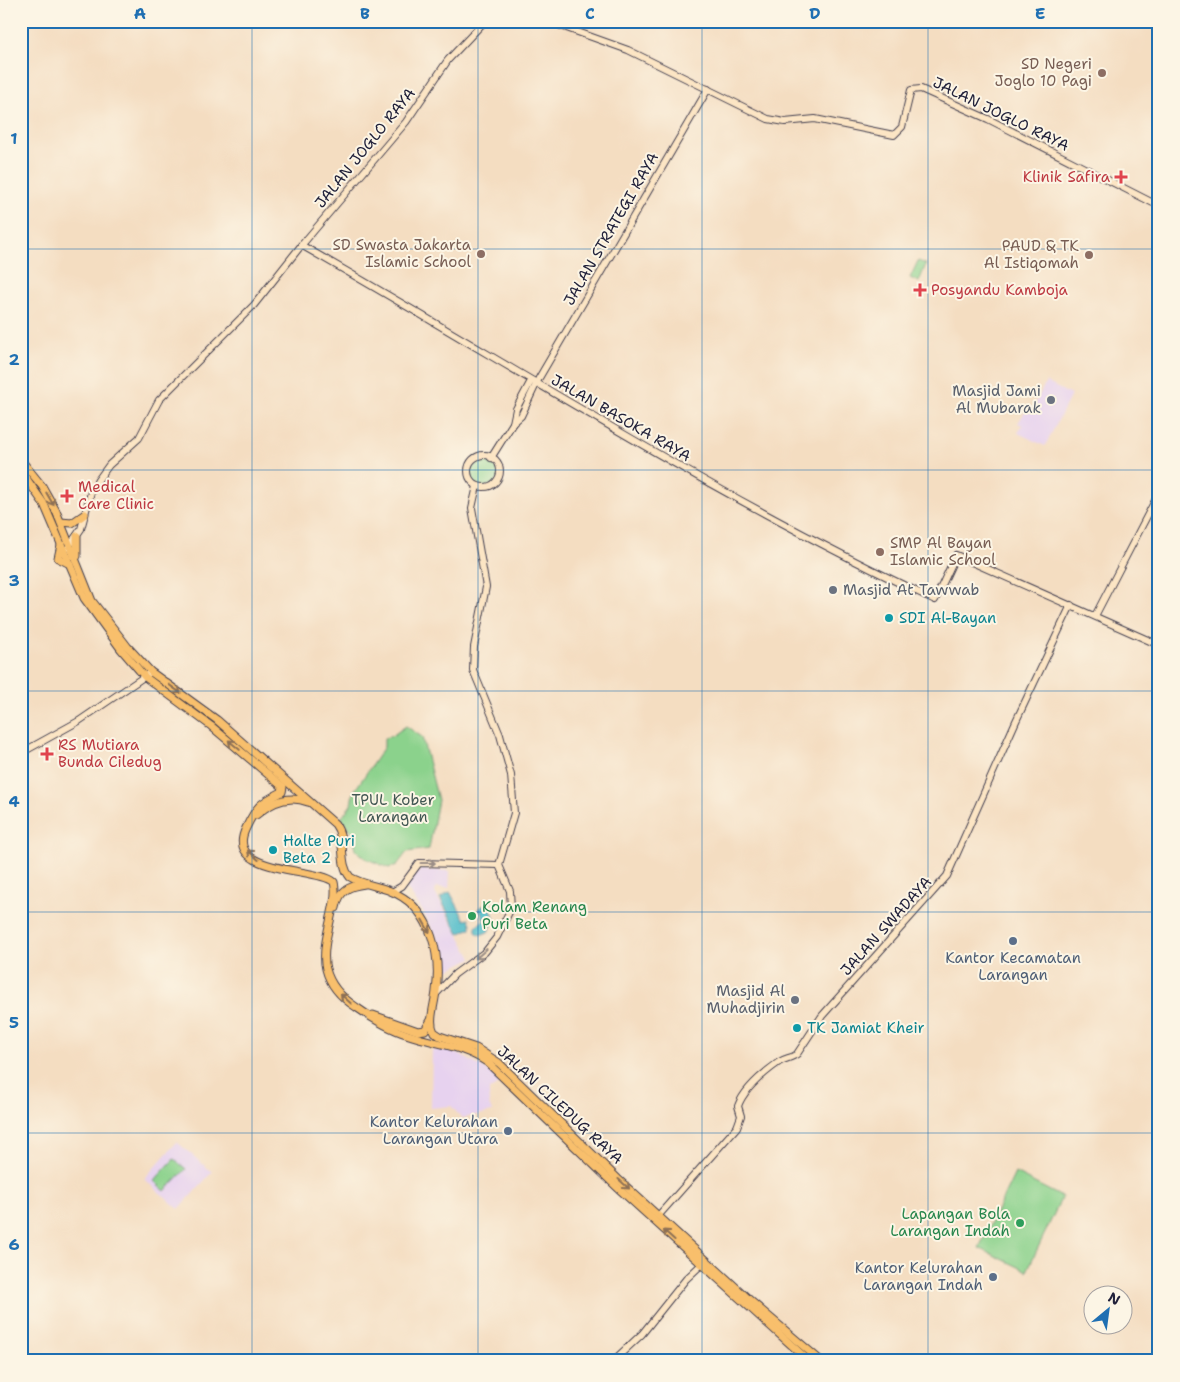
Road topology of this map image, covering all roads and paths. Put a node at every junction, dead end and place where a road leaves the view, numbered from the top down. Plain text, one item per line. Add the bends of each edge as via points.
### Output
1 (485, 21) edge
2 (548, 21) edge
3 (708, 89) junction
4 (1159, 206) edge
5 (300, 246) junction
6 (536, 381) junction
7 (491, 458) junction
8 (21, 460) edge
9 (21, 471) edge
10 (477, 486) junction
11 (1158, 492) edge
12 (85, 514) junction
13 (61, 522) junction
14 (77, 536) junction
15 (61, 544) junction
16 (71, 545) junction
17 (65, 552) junction
18 (74, 563) junction
19 (1071, 605) junction
20 (1095, 616) junction
21 (1159, 645) edge
22 (151, 672) junction
23 (145, 676) junction
24 (21, 753) edge
25 (273, 774) junction
26 (285, 784) junction
27 (313, 804) junction
28 (252, 818) junction
29 (499, 865) junction
30 (365, 884) junction
31 (392, 892) junction
32 (334, 987) junction
33 (436, 994) junction
34 (358, 1009) junction
35 (432, 1020) junction
36 (535, 1103) junction
37 (579, 1146) junction
38 (659, 1215) junction
39 (702, 1264) junction
40 (613, 1361) edge
41 (809, 1361) edge
42 (821, 1361) edge

1 - 5 street, JALAN JOGLO RAYA via 448,60 406,122
2 - 3 street, JALAN JOGLO RAYA via 628,50
3 - 4 street, JALAN JOGLO RAYA via 774,120 815,119 894,135 902,127 911,90 921,90 988,119
3 - 6 street, JALAN STRATEGI RAYA
5 - 6 street, JALAN BASOKA RAYA
5 - 12 street, JALAN JOGLO RAYA via 233,328 159,400 139,438 98,480
6 - 7 street, JALAN STRATEGI RAYA via 522,405 521,416
6 - 19 street, JALAN BASOKA RAYA via 784,526 934,600 956,555
7 - 10 street via 497,464 499,476 492,485
7 - 10 street via 477,457 469,465 469,477
8 -> 13 main road via 42,486
9 - 15 main road via 44,504
10 - 29 street via 472,508 486,587 474,647 473,670 507,754 514,790 512,825
11 - 20 street
12 - 13 main road via 72,523
12 - 14 street, JALAN JOGLO RAYA
13 - 16 main road
14 - 16 street, JALAN JOGLO RAYA
14 - 18 main road
15 - 17 main road
15 - 18 main road via 58,558
16 - 17 street, JALAN JOGLO RAYA
16 - 18 main road
17 - 18 main road
18 - 22 main road via 97,608
18 - 23 main road via 90,609
19 - 20 street
19 - 38 street, JALAN SWADAYA via 947,876 822,1016 798,1054 780,1061 744,1094 738,1106 741,1116 737,1127
20 - 21 street
22 - 23 street
22 -> 25 main road via 217,720
23 - 24 street via 79,721
25 -> 23 main road
25 - 26 main road
26 - 27 main road
26 - 28 main road via 283,792 262,802
27 - 28 main road via 282,799
27 - 30 main road via 340,830 347,874
32 -> 28 main road, JALAN CILEDUG RAYA via 324,957 336,885 329,878 280,870 249,854 244,834
31 -> 29 street via 402,886 419,863
29 -> 33 street via 511,898 506,919 485,952 455,974
30 - 31 main road
30 - 32 main road via 347,888 338,901 329,955
31 -> 33 main road via 413,907 432,938 438,962
34 -> 32 main road, JALAN CILEDUG RAYA
33 - 35 main road
34 - 35 main road via 418,1031 425,1030
34 - 36 main road, JALAN CILEDUG RAYA via 395,1030 479,1056
35 - 36 main road, JALAN CILEDUG RAYA via 436,1034 487,1054
36 - 37 main road, JALAN CILEDUG RAYA
37 -> 38 main road, JALAN CILEDUG RAYA
39 -> 37 main road, JALAN CILEDUG RAYA
38 - 42 main road, JALAN CILEDUG RAYA
39 - 40 street via 642,1334
39 - 41 main road, JALAN CILEDUG RAYA

